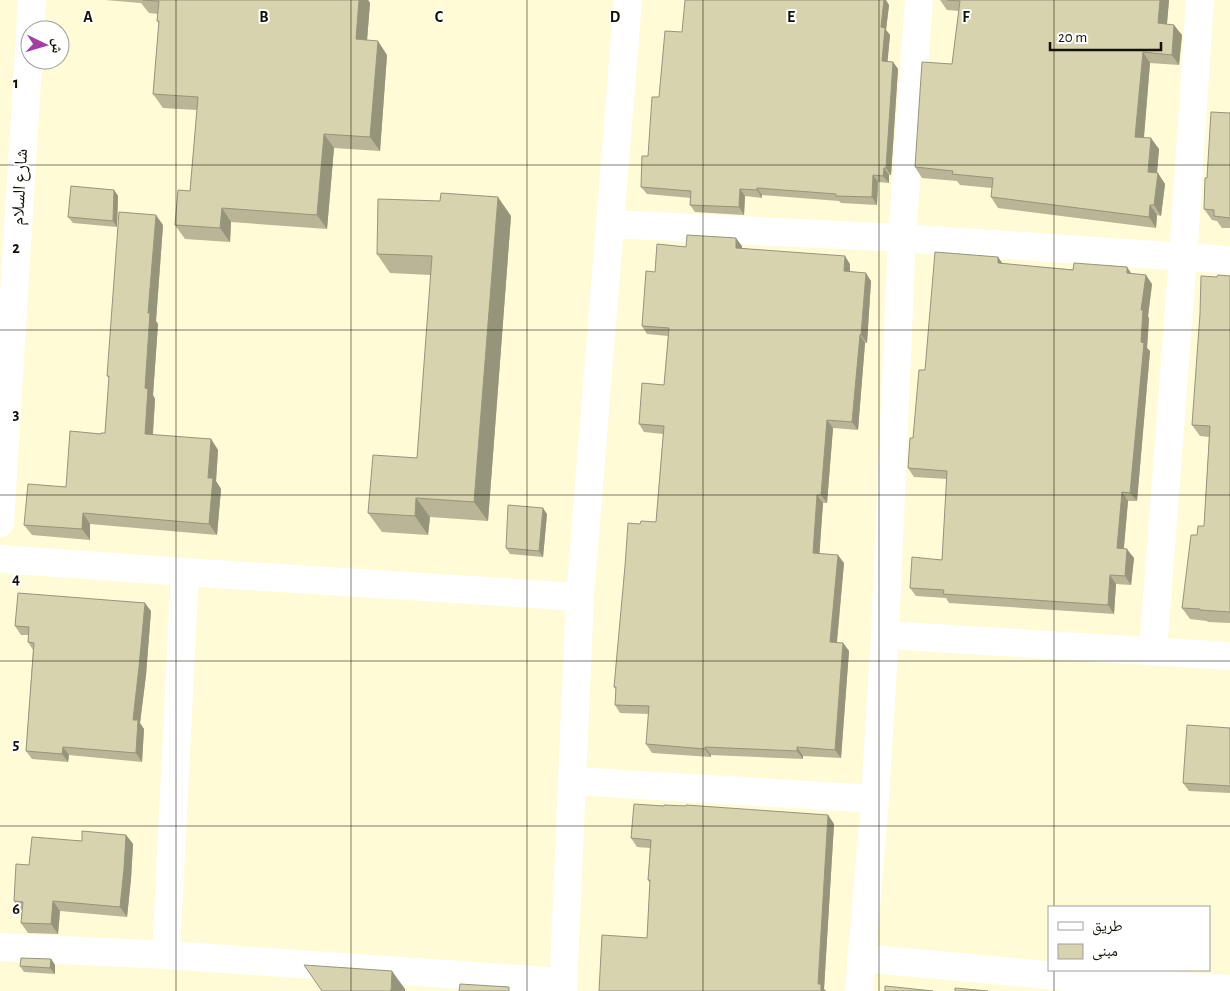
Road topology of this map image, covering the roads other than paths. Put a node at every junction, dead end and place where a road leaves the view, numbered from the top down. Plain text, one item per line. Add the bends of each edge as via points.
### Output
1 (32, 0) edge
2 (628, 0) edge
3 (919, 0) edge
4 (1200, 0) edge
5 (611, 224) junction
6 (902, 238) junction
7 (1183, 257) junction
8 (1230, 260) edge
9 (0, 523) edge
10 (0, 559) edge
11 (185, 572) junction
12 (580, 596) junction
13 (885, 635) junction
14 (1153, 652) junction
15 (1230, 656) edge
16 (573, 781) junction
17 (874, 799) junction
18 (0, 947) edge
19 (166, 955) junction
20 (861, 958) junction
21 (564, 986) edge
22 (1144, 988) edge
23 (1230, 989) edge
24 (859, 991) edge

1 - 9 street, شارع السلام
2 - 5 street
3 - 6 street
4 - 7 street
5 - 6 street
5 - 12 street
6 - 7 street
6 - 13 street
7 - 8 street
7 - 14 street
10 - 11 street
11 - 12 street
11 - 19 street
12 - 16 street
13 - 14 street
13 - 17 street
14 - 15 street
16 - 17 street
16 - 21 street
17 - 20 street
18 - 19 street
19 - 21 street
20 - 22 street
20 - 24 street
22 - 23 street

